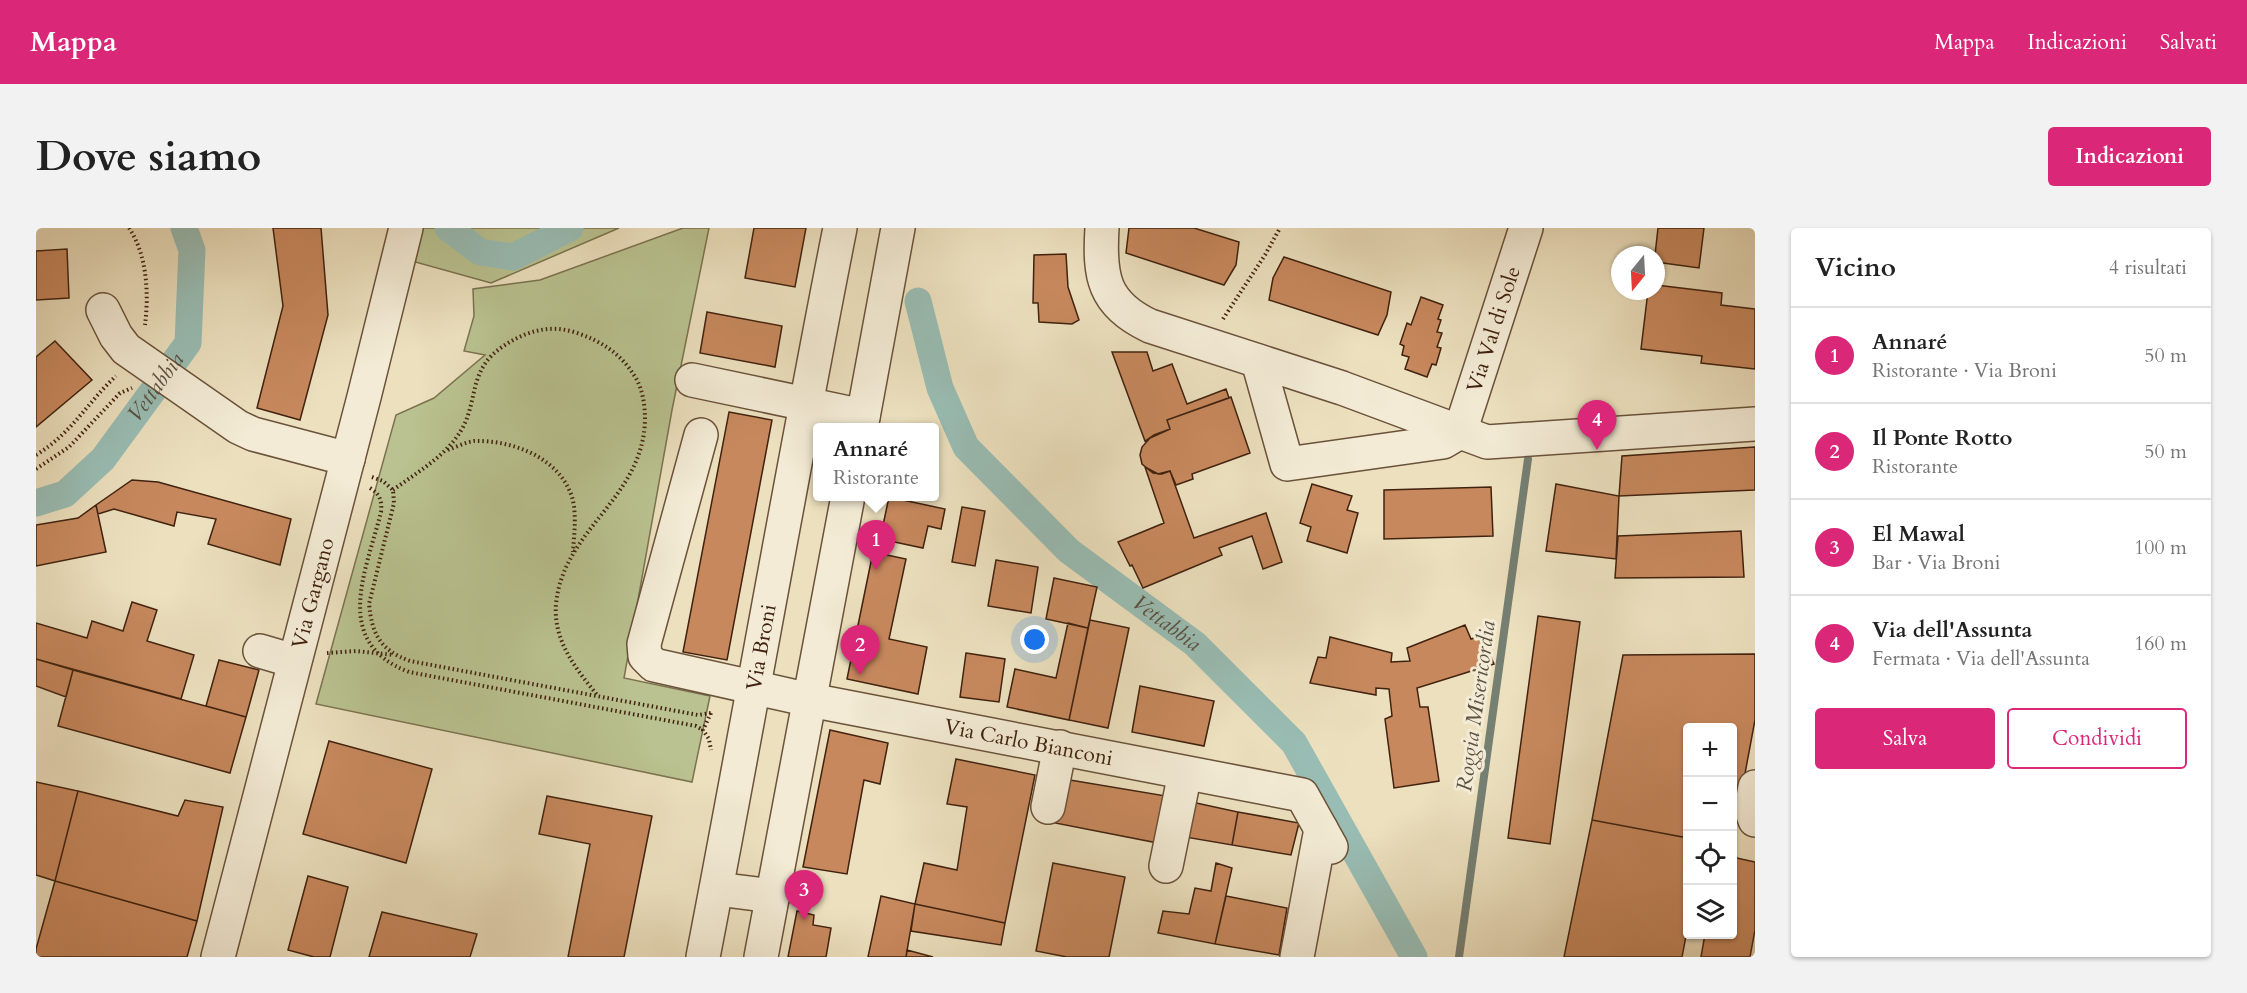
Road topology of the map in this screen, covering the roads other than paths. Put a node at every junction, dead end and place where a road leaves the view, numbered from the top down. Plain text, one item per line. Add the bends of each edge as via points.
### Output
1 (406, 228) edge
2 (840, 228) edge
3 (898, 228) edge
4 (1102, 228) edge
5 (1526, 228) edge
6 (103, 310) dead end
7 (1258, 362) junction
8 (692, 380) dead end
9 (805, 404) junction
10 (862, 422) edge
11 (1755, 424) edge
12 (1460, 432) junction
13 (700, 435) dead end
14 (357, 473) junction
15 (847, 501) edge
16 (260, 651) dead end
17 (306, 656) junction
18 (754, 688) junction
19 (810, 700) junction
20 (1060, 747) junction
21 (1185, 773) junction
22 (1755, 787) edge
23 (1048, 807) dead end
24 (1755, 820) edge
25 (1166, 866) dead end
26 (717, 889) junction
27 (773, 896) junction
28 (218, 957) edge
29 (703, 957) edge
30 (761, 957) edge
31 (1297, 957) edge

1 - 14 street, Via Gargano
2 - 9 street, Via Broni
3 - 10 street
4 - 7 street via 1103,273 1109,290 1126,313 1150,326
5 - 12 street, Via Val di Sole
6 - 14 street via 126,349 133,375 190,394 253,434
7 - 12 street
7 - 12 street via 1287,464 1443,442
8 - 9 street
9 - 10 street
9 - 18 street, Via Broni
11 - 12 street via 1487,442
13 - 18 street, Via Carlo Bianconi via 644,644 645,656 654,665
14 - 17 street, Via Gargano
15 - 19 street
16 - 17 street
17 - 28 street, Via Gargano
18 - 19 street, Via Carlo Bianconi
18 - 26 street, Via Broni
19 - 20 street, Via Carlo Bianconi
19 - 27 street
20 - 21 street, Via Carlo Bianconi
20 - 23 street
21 - 25 street
21 - 31 street, Via Carlo Bianconi via 1302,795 1326,838
22 - 24 street via 1751,809
26 - 27 street
26 - 29 street, Via Broni
27 - 30 street

